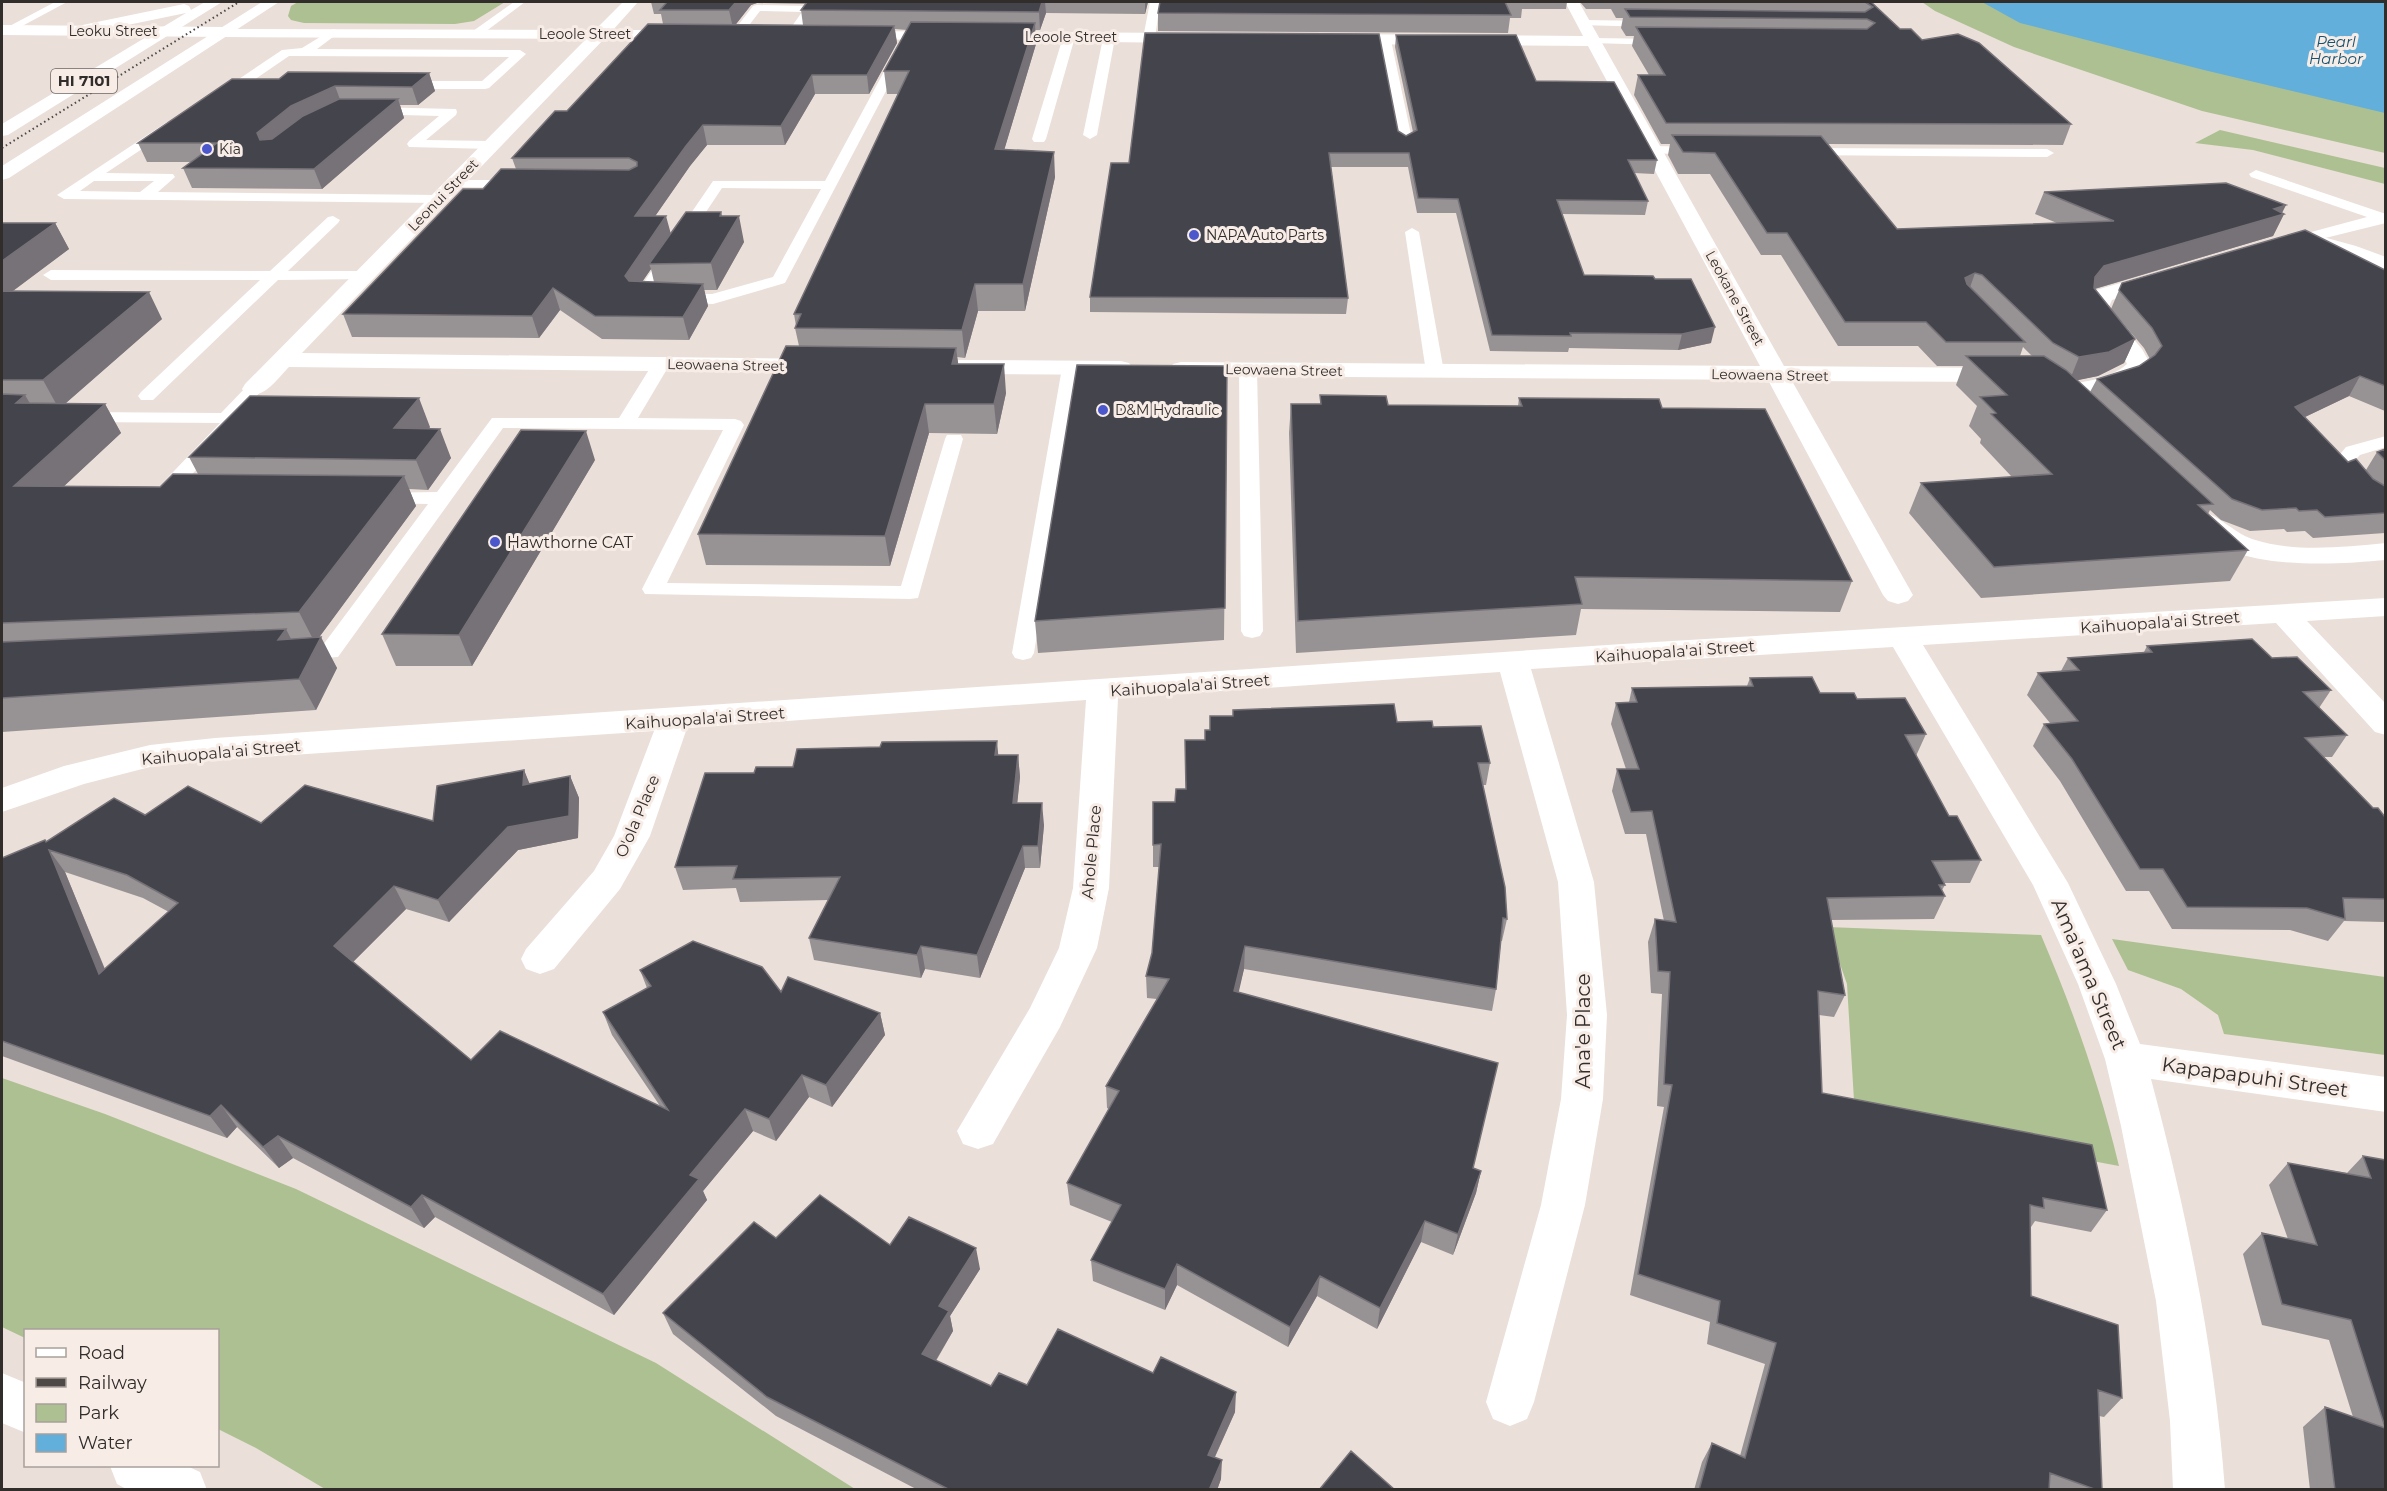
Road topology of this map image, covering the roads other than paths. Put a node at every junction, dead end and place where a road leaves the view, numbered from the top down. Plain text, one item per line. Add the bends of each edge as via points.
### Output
1 (62, 2) edge
2 (202, 2) edge
3 (215, 2) edge
4 (244, 2) edge
5 (272, 2) edge
6 (520, 2) edge
7 (631, 2) edge
8 (1155, 2) edge
9 (1572, 2) edge
10 (904, 20) edge
11 (1664, 24) edge
12 (4, 30) edge
13 (74, 31) junction
14 (165, 31) junction
15 (225, 32) junction
16 (333, 32) junction
17 (1588, 32) junction
18 (477, 33) junction
19 (502, 34) junction
20 (598, 34) junction
21 (702, 35) edge
22 (730, 35) joint
23 (758, 35) edge
24 (786, 35) joint
25 (814, 36) edge
26 (838, 36) edge
27 (903, 36) junction
28 (1069, 37) junction
29 (1109, 38) junction
30 (1149, 38) junction
31 (1206, 38) edge
32 (1321, 39) edge
33 (1385, 40) junction
34 (1675, 42) edge
35 (305, 52) junction
36 (351, 52) junction
37 (475, 53) junction
38 (111, 64) junction
39 (334, 65) dead end
40 (240, 84) junction
41 (263, 84) edge
42 (388, 85) edge
43 (433, 85) junction
44 (201, 102) edge
45 (354, 111) edge
46 (174, 121) edge
47 (2, 130) edge
48 (1090, 135) dead end
49 (1039, 139) dead end
50 (1406, 144) edge
51 (491, 145) junction
52 (1654, 150) junction
53 (1713, 151) edge
54 (1785, 152) edge
55 (2047, 153) edge
56 (2, 174) edge
57 (2256, 174) dead end
58 (91, 177) junction
59 (454, 184) junction
60 (540, 184) edge
61 (830, 185) junction
62 (143, 196) junction
63 (439, 199) junction
64 (2384, 218) edge
65 (333, 220) dead end
66 (1412, 232) dead end
67 (2305, 238) junction
68 (2281, 242) edge
69 (2385, 265) edge
70 (2184, 271) edge
71 (51, 275) dead end
72 (274, 276) junction
73 (364, 276) junction
74 (282, 360) junction
75 (661, 364) junction
76 (849, 366) edge
77 (931, 366) edge
78 (1071, 368) junction
79 (1248, 370) junction
80 (1435, 372) junction
81 (1777, 375) junction
82 (2046, 383) junction
83 (255, 389) joint
84 (147, 396) dead end
85 (2090, 416) edge
86 (60, 417) edge
87 (226, 418) junction
88 (625, 424) junction
89 (954, 439) edge
90 (2385, 441) edge
91 (185, 495) edge
92 (361, 497) edge
93 (443, 498) junction
94 (2184, 504) edge
95 (2385, 506) edge
96 (2385, 551) edge
97 (1898, 595) dead end
98 (2385, 607) edge
99 (2284, 614) junction
100 (1252, 631) dead end
101 (1903, 637) junction
102 (1023, 653) dead end
103 (284, 654) edge
104 (1513, 661) junction
105 (1102, 691) junction
106 (674, 720) junction
107 (2385, 724) edge
108 (2, 800) edge
109 (540, 959) dead end
110 (2125, 1059) junction
111 (2385, 1095) edge
112 (978, 1131) dead end
113 (2, 1397) edge
114 (1510, 1402) dead end
115 (24, 1408) edge
116 (137, 1467) edge
117 (182, 1490) edge
118 (2199, 1490) edge

1 - 12 lane
2 - 13 main road via 156,16
3 - 14 main road, HI 7101
4 - 15 main road via 223,15 220,26
5 - 15 main road, HI 7101
6 - 18 lane
7 - 20 main road, Leonui Street
8 - 30 lane
9 - 17 main road, Leokane Street
10 - 27 lane
11 - 17 lane
12 - 13 main road, Leoku Street
13 - 14 main road, Leoku Street
13 - 38 main road via 112,43 117,49
14 - 15 main road, Leoku Street
14 - 38 main road, HI 7101
15 - 16 main road, Leoole Street
15 - 56 main road, HI 7101
16 - 18 main road, Leoole Street
16 - 35 lane
17 - 33 main road
17 - 34 lane
17 - 52 main road, Leokane Street
18 - 19 main road, Leoole Street
19 - 20 main road, Leoole Street
19 - 37 lane
20 - 21 main road, Leoole Street
20 - 51 main road, Leonui Street
22 - 23 main road
22 - 24 lane via 758,8 810,9
24 - 25 main road
26 - 27 main road, Leoole Street
27 - 28 main road, Leoole Street
27 - 61 lane
28 - 29 main road, Leoole Street
28 - 49 lane
29 - 30 main road, Leoole Street
29 - 48 lane
30 - 31 main road, Leoole Street
32 - 33 main road
33 - 50 lane
35 - 36 lane
35 - 40 lane via 286,52
36 - 37 lane
36 - 39 lane
37 - 43 lane
37 - 43 lane via 520,54 485,85
38 - 47 main road, HI 7101
40 - 41 lane
40 - 44 lane
42 - 43 lane
45 - 51 lane via 451,112 414,144
46 - 58 lane
51 - 59 main road, Leonui Street
52 - 53 lane
52 - 81 main road, Leokane Street
54 - 55 lane
57 - 64 lane
58 - 62 lane via 168,177
58 - 62 lane via 64,195
59 - 60 lane
59 - 63 main road, Leonui Street
61 - 61 lane via 779,280 713,299 640,298 718,184
62 - 63 lane
63 - 73 main road, Leonui Street
64 - 67 lane
65 - 72 lane
66 - 80 lane
67 - 68 main road
67 - 69 main road
70 - 82 main road, Leowaena Street via 2104,295 2098,303 2097,310 2134,354 2139,365 2132,373 2096,387
71 - 72 lane
72 - 73 lane
72 - 84 lane
73 - 74 main road, Leonui Street
74 - 75 main road, Leowaena Street
74 - 83 main road, Leonui Street
75 - 76 main road, Leowaena Street
75 - 88 lane
77 - 78 main road, Leowaena Street
78 - 79 main road, Leowaena Street
78 - 102 lane
79 - 80 main road, Leowaena Street
79 - 100 lane
80 - 81 main road, Leowaena Street
81 - 82 main road, Leowaena Street
81 - 97 main road, Leokane Street
82 - 85 main road
83 - 87 lane
86 - 87 lane
87 - 91 lane via 236,418 161,495
88 - 89 lane via 735,425 653,589 910,593
88 - 93 lane via 498,422
90 - 95 lane via 2353,451 2345,459 2356,481
92 - 93 lane
93 - 103 lane via 330,652
94 - 96 main road via 2210,528 2262,549 2322,557
98 - 99 main road, Kaihuopala'ai Street
99 - 101 main road, Kaihuopala'ai Street
99 - 107 main road
101 - 104 main road, Kaihuopala'ai Street
101 - 110 main road, Ama'ama Street via 2050,883 2097,984
104 - 105 main road, Kaihuopala'ai Street
104 - 114 main road, Ana'e Place via 1576,882 1587,1015 1582,1099 1563,1205
105 - 106 main road, Kaihuopala'ai Street
105 - 112 main road, Ahole Place via 1091,888 1078,948 1046,1016
106 - 108 main road, Kaihuopala'ai Street via 150,756 76,774
106 - 109 main road, O'ola Place via 632,836 612,871
110 - 111 main road, Kapapapuhi Street
110 - 118 main road, Ama'ama Street via 2179,1301 2195,1421
113 - 115 main road
116 - 117 main road

